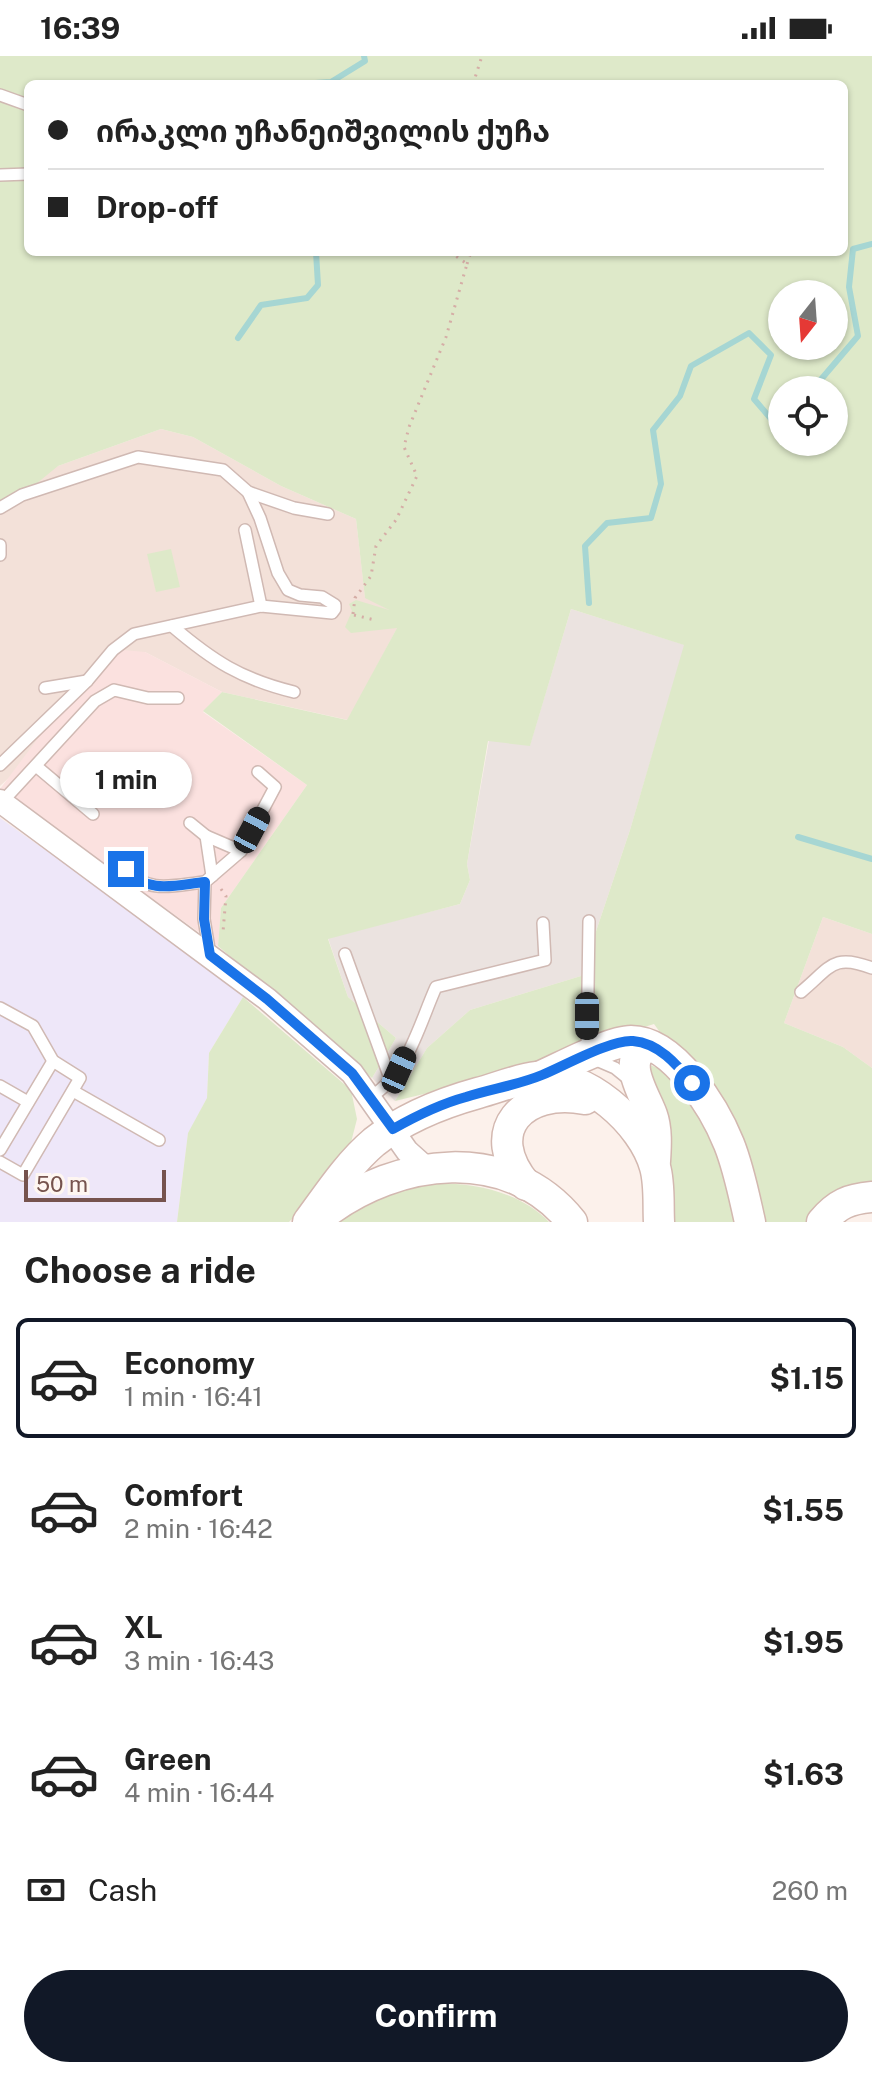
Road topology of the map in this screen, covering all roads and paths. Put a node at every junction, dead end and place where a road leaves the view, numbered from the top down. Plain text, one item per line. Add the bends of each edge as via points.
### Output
1 (482, 56) edge
2 (474, 80) edge
3 (0, 95) edge
4 (24, 104) edge
5 (24, 174) edge
6 (0, 175) edge
7 (456, 256) edge
8 (470, 256) edge
9 (467, 264) junction
10 (248, 492) junction
11 (0, 508) edge
12 (328, 514) dead end
13 (245, 530) dead end
14 (0, 545) edge
15 (0, 555) edge
16 (261, 606) junction
17 (335, 609) junction
18 (353, 614) junction
19 (375, 620) dead end
20 (172, 626) junction
21 (87, 681) junction
22 (45, 688) dead end
23 (294, 692) dead end
24 (178, 698) dead end
25 (0, 765) edge
26 (36, 766) junction
27 (258, 772) dead end
28 (1, 801) edge
29 (93, 814) dead end
30 (190, 823) dead end
31 (206, 836) junction
32 (241, 851) junction
33 (126, 869) dead end
34 (209, 879) junction
35 (589, 921) dead end
36 (224, 922) dead end
37 (543, 923) dead end
38 (345, 954) dead end
39 (210, 955) junction
40 (872, 968) edge
41 (801, 992) dead end
42 (0, 1008) edge
43 (650, 1046) junction
44 (587, 1056) junction
45 (53, 1061) junction
46 (539, 1077) junction
47 (391, 1081) junction
48 (0, 1086) edge
49 (639, 1088) junction
50 (73, 1091) junction
51 (371, 1098) junction
52 (28, 1102) junction
53 (620, 1112) junction
54 (393, 1129) junction
55 (159, 1140) dead end
56 (0, 1150) edge
57 (363, 1153) junction
58 (0, 1162) edge
59 (655, 1167) junction
60 (426, 1168) junction
61 (526, 1185) junction
62 (872, 1197) edge
63 (310, 1222) edge
64 (572, 1222) edge
65 (659, 1222) edge
66 (750, 1222) edge
67 (822, 1222) edge

1 - 2 path
3 - 4 lane
5 - 6 lane
7 - 9 path
8 - 9 path
9 - 18 path via 446,337 406,437 404,447 417,476 396,520 376,546 371,576 355,598
10 - 11 lane via 223,470 138,457 22,495
10 - 12 lane
10 - 17 lane via 282,582 300,595 329,599
13 - 16 lane
14 - 15 lane
16 - 17 lane via 324,615
16 - 20 lane
17 - 18 path
18 - 19 path
20 - 21 lane via 134,634
20 - 23 lane via 225,667
21 - 22 lane
21 - 25 lane
24 - 26 lane via 114,690 95,701
26 - 28 lane
26 - 29 lane
27 - 32 lane via 275,787
28 - 39 street
30 - 31 lane
31 - 32 lane
31 - 34 lane
32 - 34 lane
33 - 34 lane via 153,887
34 - 36 path via 226,896
34 - 39 lane via 204,919
35 - 44 lane
37 - 47 lane via 545,960 436,987
38 - 47 lane
39 - 51 street via 352,1073
40 - 41 lane via 849,959 835,963
42 - 45 lane via 33,1026
43 - 44 main road via 621,1042
43 - 49 main road via 637,1056
43 - 66 main road via 677,1065 717,1118
44 - 46 main road
44 - 49 lane via 615,1068
45 - 50 lane via 80,1078
45 - 52 lane
46 - 53 main road via 574,1082
46 - 54 main road via 462,1098
47 - 51 lane
48 - 52 lane
49 - 59 main road via 652,1115
50 - 55 lane
50 - 58 lane via 23,1175
51 - 54 street
51 - 57 street
52 - 56 lane
53 - 59 main road
53 - 61 main road via 568,1096 549,1097 521,1109 509,1127 507,1147
54 - 57 main road
54 - 60 street
57 - 63 main road
59 - 65 main road
60 - 61 main road via 478,1168
60 - 63 main road via 355,1193
61 - 64 main road
62 - 67 main road via 836,1206

